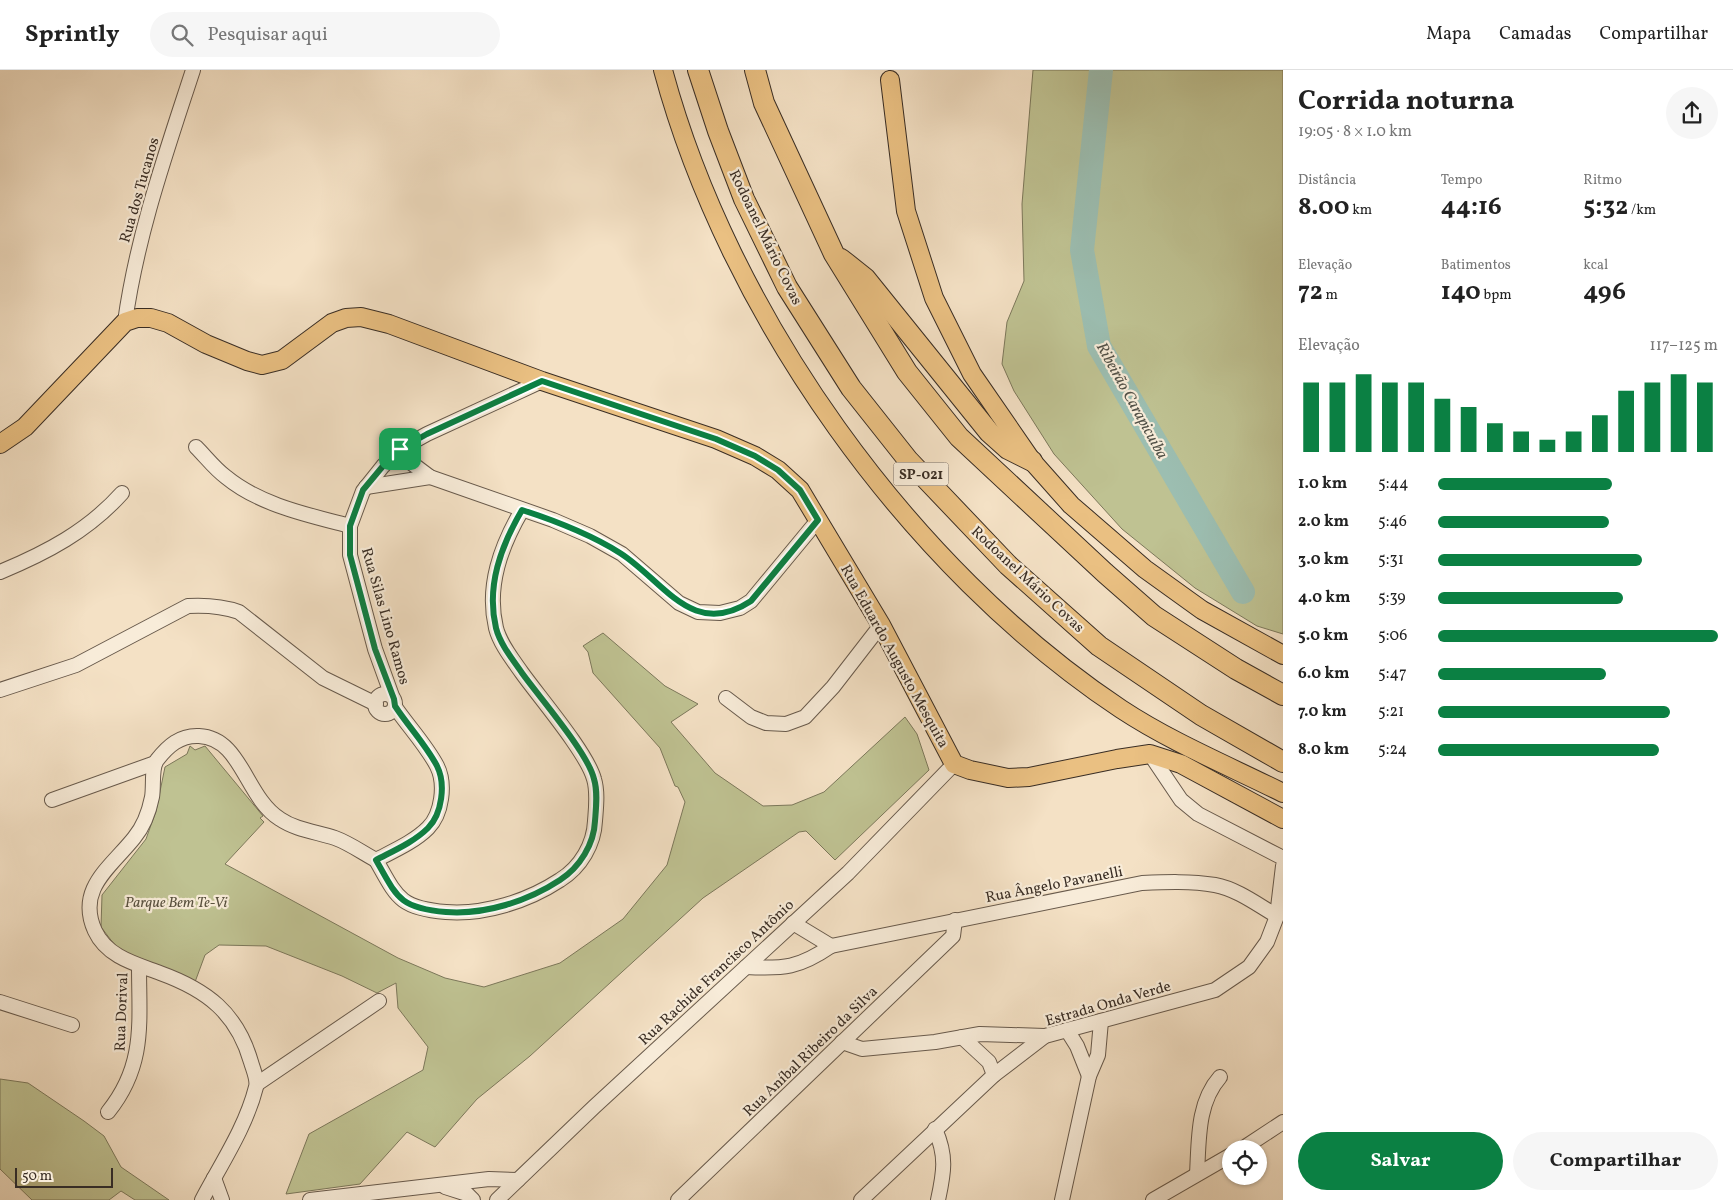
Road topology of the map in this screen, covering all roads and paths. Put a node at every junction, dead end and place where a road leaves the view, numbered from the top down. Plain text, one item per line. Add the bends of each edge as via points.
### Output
1 (192, 70) edge
2 (663, 70) edge
3 (698, 70) edge
4 (755, 70) edge
5 (890, 80) dead end
6 (834, 254) junction
7 (125, 322) junction
8 (542, 381) junction
9 (0, 444) edge
10 (196, 447) dead end
11 (400, 449) junction
12 (1032, 461) junction
13 (430, 477) junction
14 (366, 487) junction
15 (122, 493) dead end
16 (522, 510) junction
17 (818, 520) junction
18 (350, 526) junction
19 (0, 572) edge
20 (881, 625) junction
21 (1283, 655) edge
22 (0, 690) edge
23 (1283, 695) edge
24 (726, 698) dead end
25 (393, 701) junction
26 (1150, 754) junction
27 (1283, 762) edge
28 (155, 763) junction
29 (954, 764) junction
30 (1283, 792) edge
31 (52, 800) dead end
32 (1283, 819) edge
33 (1283, 858) edge
34 (376, 860) junction
35 (1283, 866) edge
36 (1277, 916) junction
37 (955, 920) junction
38 (793, 923) junction
39 (831, 946) junction
40 (139, 966) junction
41 (746, 967) junction
42 (379, 1001) dead end
43 (0, 1002) edge
44 (1101, 1021) junction
45 (72, 1025) dead end
46 (1067, 1030) junction
47 (1045, 1036) junction
48 (962, 1037) junction
49 (842, 1042) junction
50 (994, 1075) junction
51 (1089, 1076) junction
52 (1220, 1077) dead end
53 (257, 1084) junction
54 (108, 1112) dead end
55 (1283, 1122) edge
56 (936, 1130) junction
57 (1256, 1140) edge
58 (1222, 1160) edge
59 (1197, 1174) junction
60 (214, 1178) junction
61 (518, 1180) junction
62 (443, 1186) junction
63 (202, 1200) edge
64 (222, 1200) edge
65 (310, 1200) edge
66 (473, 1200) edge
67 (498, 1200) edge
68 (678, 1200) edge
69 (861, 1200) edge
70 (938, 1200) edge
71 (1062, 1200) edge
72 (1153, 1200) edge

1 - 7 street, Rua dos Tucanos via 142,231
2 - 30 main road via 692,160 758,300 828,412 899,507 966,581 1039,649 1121,709 1159,732
3 - 27 highway, Rodoanel Mário Covas / SP-021 via 744,198 786,287 851,388 908,460 1008,566 1099,646 1201,715
4 - 6 highway via 764,104
5 - 12 main road via 906,211 934,298 972,374
6 - 12 highway via 865,278 989,432 1008,449
6 - 23 highway via 907,372 959,437 1154,616
7 - 8 main road, Rua Eduardo Augusto Mesquita via 151,318 168,323 206,344 262,365 282,360 332,323 362,317
7 - 9 main road via 25,427
8 - 11 street, Rua Silas Lino Ramos
8 - 17 main road, Rua Eduardo Augusto Mesquita via 716,439 755,456 778,470 800,490
10 - 18 street via 226,477 246,490 293,510
11 - 13 street via 406,459
11 - 14 street, Rua Silas Lino Ramos
12 - 21 main road via 1071,506 1145,569 1202,610
13 - 14 street
13 - 16 street
14 - 18 street, Rua Silas Lino Ramos
15 - 19 street via 106,511 61,544
16 - 17 street via 590,536 622,554 679,603 698,612 720,613 740,608 751,601
16 - 34 street via 508,534 497,570 491,601 496,630 511,658 582,756 594,779 594,836 584,856 568,875 542,892 506,905 470,911 436,911 404,901 397,896
17 - 20 main road, Rua Eduardo Augusto Mesquita
18 - 25 street, Rua Silas Lino Ramos via 350,555 375,649
20 - 24 street via 805,717 786,724 766,723 751,717
20 - 29 main road, Rua Eduardo Augusto Mesquita
22 - 25 street via 76,666 188,606 205,606 239,612 323,678 376,704 380,695
25 - 34 street, Rua Silas Lino Ramos via 438,768 440,804 437,817 428,828
26 - 29 main road, Rua Eduardo Augusto Mesquita via 1029,777 1008,778
26 - 32 main road, Rua Eduardo Augusto Mesquita via 1181,764
26 - 33 street via 1181,800 1198,814
28 - 31 street
28 - 34 street via 172,743 190,736 212,737 230,750 252,788 278,818 337,839
28 - 40 street via 152,796 141,830 92,890 89,903 92,924 105,946 118,957
29 - 38 street, Rua Rachide Francisco Antônio via 848,873
35 - 36 street, Estrada Onda Verde
36 - 37 street, Rua Ângelo Pavanelli via 1243,896 1217,886 1182,882 1142,883
36 - 44 street, Estrada Onda Verde via 1267,942 1250,968 1215,990
37 - 39 street, Rua Ângelo Pavanelli
37 - 49 street, Rua Aníbal Ribeiro da Silva via 953,936
38 - 39 street
38 - 41 street, Rua Rachide Francisco Antônio
39 - 41 street, Rua Ângelo Pavanelli via 812,959 783,968
40 - 53 street via 185,982 216,1001 239,1031
40 - 54 street, Rua Dorival via 135,1060 122,1095
41 - 61 street, Rua Rachide Francisco Antônio
42 - 53 street
43 - 45 street
44 - 46 street, Estrada Onda Verde
44 - 51 street via 1098,1055
46 - 47 street, Estrada Onda Verde
46 - 51 street
47 - 48 street via 980,1034
47 - 50 street, Estrada Onda Verde
48 - 49 street via 862,1049
48 - 50 street via 989,1062
49 - 68 street, Rua Aníbal Ribeiro da Silva
50 - 56 street, Estrada Onda Verde
51 - 71 street
52 - 59 street via 1210,1089 1202,1111
53 - 60 street via 239,1131
55 - 57 street
56 - 69 street, Estrada Onda Verde
56 - 70 street via 943,1148 944,1164
58 - 59 street
59 - 72 street
60 - 63 street
60 - 64 street
61 - 62 street via 489,1179
61 - 67 street, Rua Rachide Francisco Antônio
62 - 65 street
62 - 66 street via 467,1194

